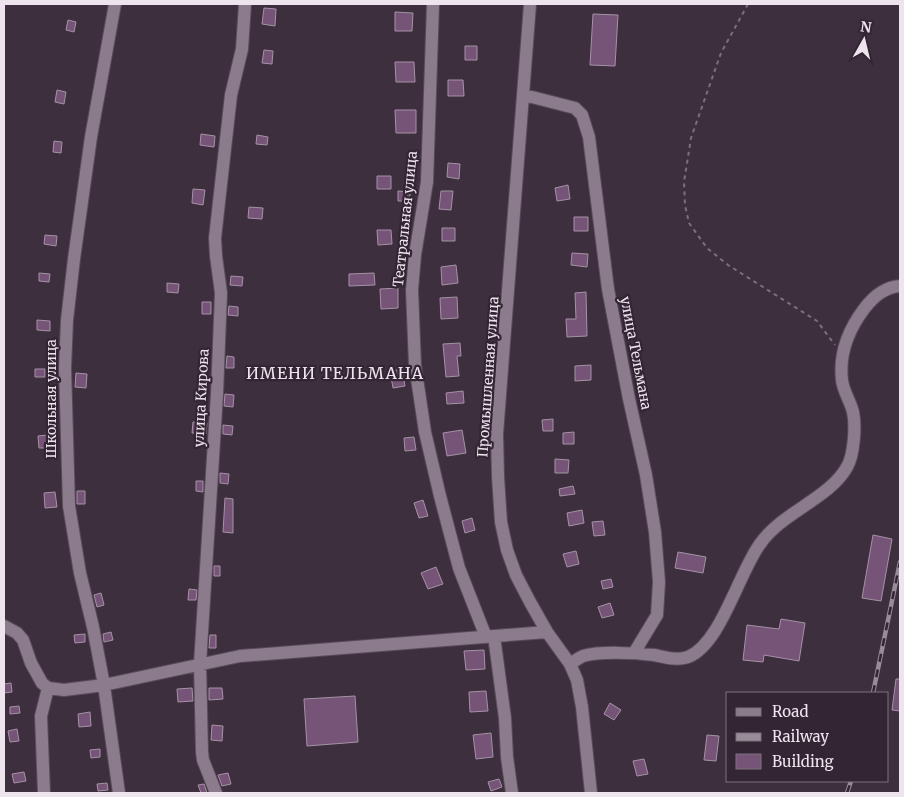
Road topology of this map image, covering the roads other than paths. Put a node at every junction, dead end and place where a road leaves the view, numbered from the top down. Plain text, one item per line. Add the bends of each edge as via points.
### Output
1 (115, 4) edge
2 (245, 4) edge
3 (433, 4) edge
4 (530, 4) edge
5 (524, 96) junction
6 (900, 286) edge
7 (4, 626) edge
8 (547, 632) junction
9 (490, 636) junction
10 (634, 653) junction
11 (200, 664) junction
12 (570, 664) junction
13 (104, 685) junction
14 (48, 688) junction
15 (44, 793) edge
16 (119, 793) edge
17 (216, 793) edge
18 (512, 793) edge
19 (592, 793) edge

1 - 13 street, Школьная улица via 91,137 74,259 66,320 65,368 69,506
2 - 11 street, улица Кирова via 242,49 231,95 215,238 221,293
3 - 9 street, Театральная улица via 427,182 412,290 415,365 425,432 459,568
4 - 5 street, Промышленная улица
5 - 8 street, Промышленная улица via 497,434 498,477 501,522 507,550 519,582
5 - 10 street, улица Тельмана via 575,108 582,115 589,137 608,289 655,532 659,582 657,615
6 - 10 street via 881,292 870,300 847,338 842,378 853,412 853,433 852,452 842,475 766,535 752,556 718,626 696,652 679,659
7 - 14 street via 23,640 34,668
8 - 9 street
8 - 12 street, Промышленная улица
9 - 11 street via 240,656
9 - 18 street, Театральная улица via 505,718
10 - 12 street via 595,654
11 - 13 street
11 - 17 street, улица Кирова via 202,752
12 - 19 street, Промышленная улица via 582,707
13 - 14 street via 64,690
13 - 16 street, Школьная улица
14 - 15 street via 40,716

